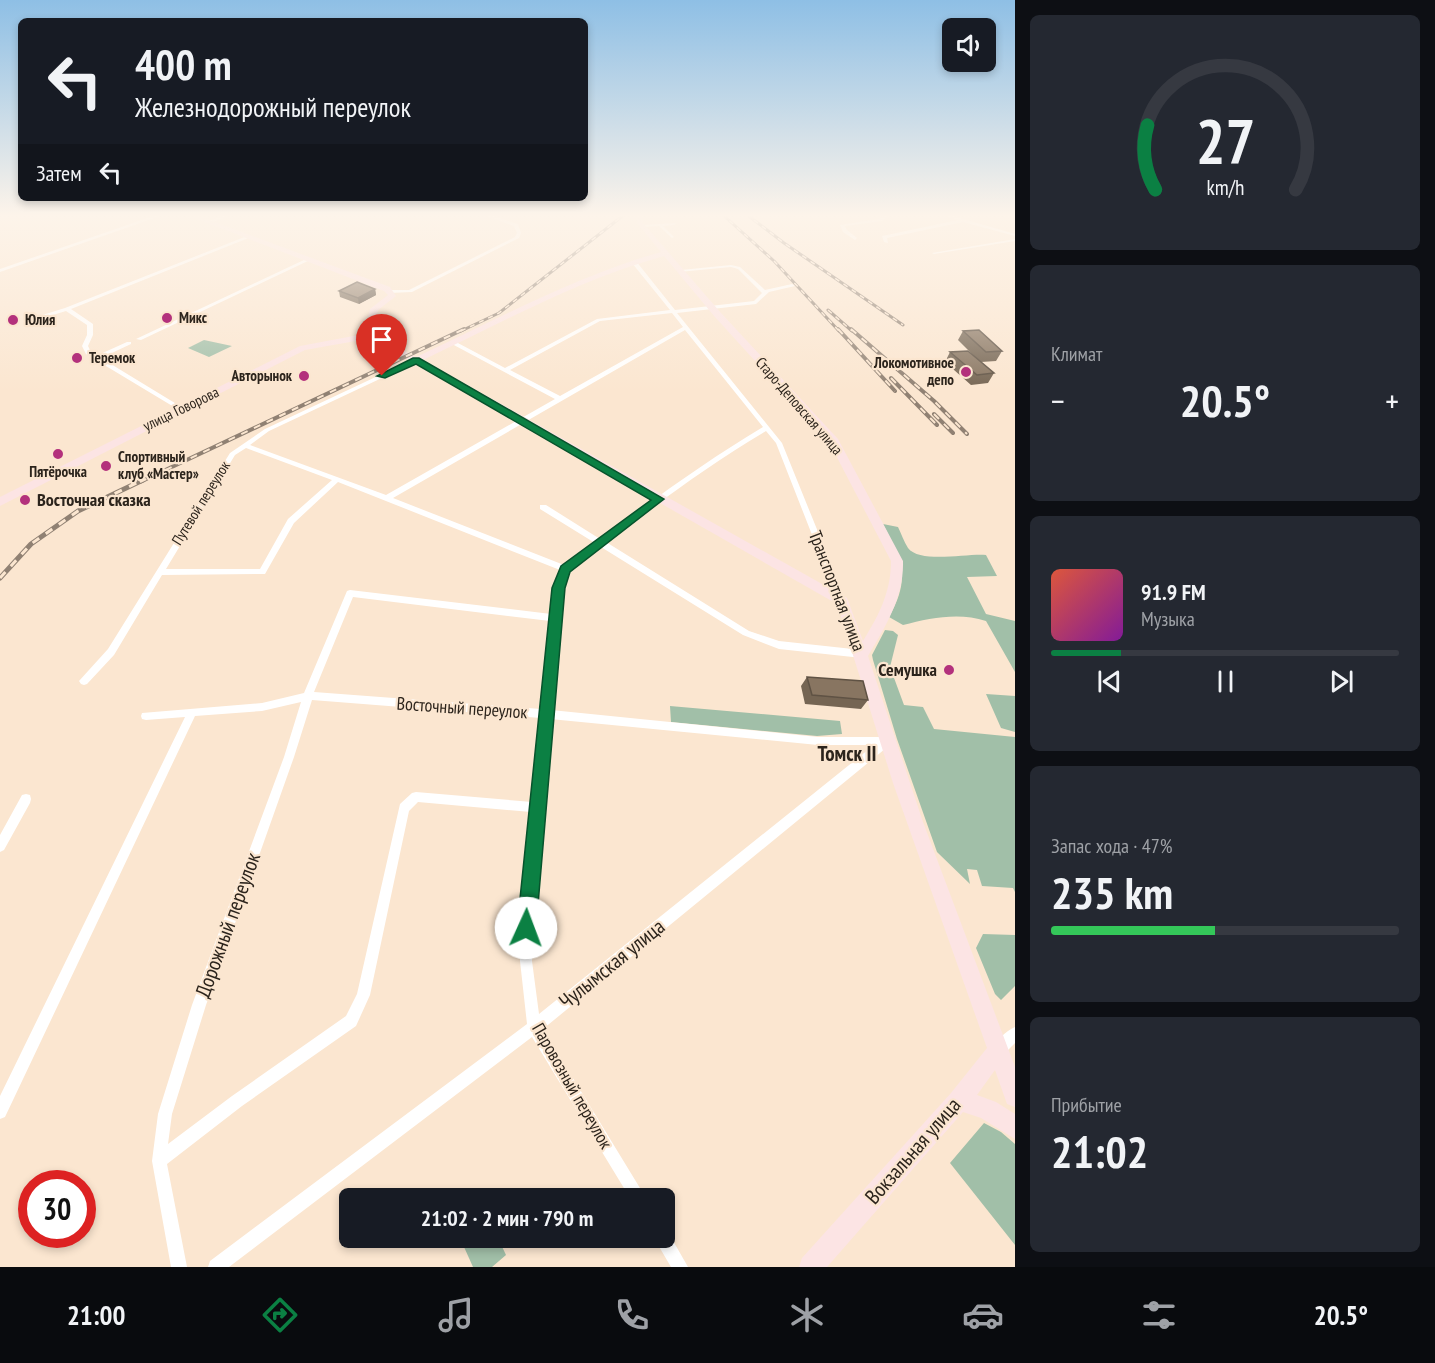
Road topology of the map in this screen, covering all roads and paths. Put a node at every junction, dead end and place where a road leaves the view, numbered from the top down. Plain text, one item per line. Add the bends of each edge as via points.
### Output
1 (158, 273) edge
2 (280, 273) edge
3 (342, 273) edge
4 (446, 273) edge
5 (609, 273) edge
6 (643, 273) edge
7 (683, 273) edge
8 (745, 273) edge
9 (792, 286) dead end
10 (391, 292) junction
11 (765, 293) junction
12 (712, 308) junction
13 (67, 309) junction
14 (674, 312) junction
15 (26, 321) dead end
16 (686, 327) junction
17 (368, 336) junction
18 (139, 339) dead end
19 (129, 343) dead end
20 (454, 343) junction
21 (96, 358) junction
22 (416, 360) junction
23 (506, 370) junction
24 (560, 399) junction
25 (182, 409) junction
26 (523, 421) junction
27 (767, 427) junction
28 (245, 445) junction
29 (336, 480) junction
30 (387, 498) junction
31 (658, 499) junction
32 (0, 502) edge
33 (543, 507) dead end
34 (604, 542) junction
35 (565, 569) junction
36 (159, 572) junction
37 (842, 601) junction
38 (556, 618) junction
39 (862, 654) junction
40 (84, 681) dead end
41 (308, 696) junction
42 (192, 712) junction
43 (548, 714) junction
44 (146, 716) dead end
45 (887, 741) junction
46 (26, 799) dead end
47 (536, 807) junction
48 (0, 846) edge
49 (534, 1027) junction
50 (1015, 1034) edge
51 (999, 1050) junction
52 (1015, 1096) edge
53 (958, 1101) junction
54 (0, 1112) edge
55 (1015, 1128) edge
56 (159, 1161) junction
57 (632, 1188) edge
58 (668, 1248) edge
59 (179, 1267) edge
60 (216, 1267) edge
61 (680, 1267) edge
62 (811, 1267) edge

1 - 13 street
2 - 18 street
3 - 10 street
4 - 10 street via 410,291
5 - 20 street, Путевой переулок
6 - 14 street, Транспортная улица
7 - 12 street, Старо-Деповская улица
8 - 11 street
9 - 11 street
10 - 17 street via 392,296 374,309
11 - 12 street via 756,302
12 - 14 street
12 - 39 street, Старо-Деповская улица via 834,441 897,561 899,579 891,603
13 - 15 street
13 - 21 street via 90,324 85,346
14 - 16 street, Транспортная улица
14 - 23 street via 599,320
16 - 24 street
16 - 27 street, Транспортная улица
17 - 22 street
17 - 25 street, улица Говорова via 303,348
19 - 21 street
20 - 22 street, Путевой переулок
20 - 23 street
21 - 25 street
22 - 26 street
22 - 28 street, Путевой переулок via 277,425
23 - 24 street
24 - 26 street
25 - 32 street, улица Говорова
26 - 30 street
26 - 31 street
27 - 31 street
27 - 37 street, Транспортная улица via 786,459
28 - 29 street
28 - 36 street, Путевой переулок via 232,454
29 - 30 street
29 - 36 street via 291,521 262,572
30 - 35 street
31 - 34 street
31 - 37 street
33 - 34 street
34 - 35 street
34 - 39 street via 746,633 779,645
35 - 38 street, Паровозный переулок via 558,588
36 - 40 street, Путевой переулок via 111,652
37 - 39 street, Транспортная улица
38 - 41 street, Дорожный переулок via 350,593
38 - 43 street, Паровозный переулок
39 - 45 street, Транспортная улица
41 - 42 street, Восточный переулок via 262,707
41 - 43 street, Восточный переулок
41 - 56 street, Дорожный переулок via 199,1005 165,1114
42 - 44 street, Восточный переулок
42 - 54 street
43 - 45 street, Восточный переулок via 818,741
43 - 47 street, Паровозный переулок
45 - 49 street, Чулымская улица
45 - 51 street, Транспортная улица
46 - 48 street
47 - 49 street, Паровозный переулок via 526,912 526,961
47 - 56 street via 416,797 410,802 404,808 363,995 351,1021
49 - 57 street, Паровозный переулок
49 - 60 street, Чулымская улица
50 - 51 street, Вокзальная улица
51 - 52 street, Транспортная улица
51 - 53 street, Вокзальная улица
53 - 55 street via 986,1108
53 - 62 street, Вокзальная улица
56 - 59 street, Дорожный переулок
58 - 61 street

